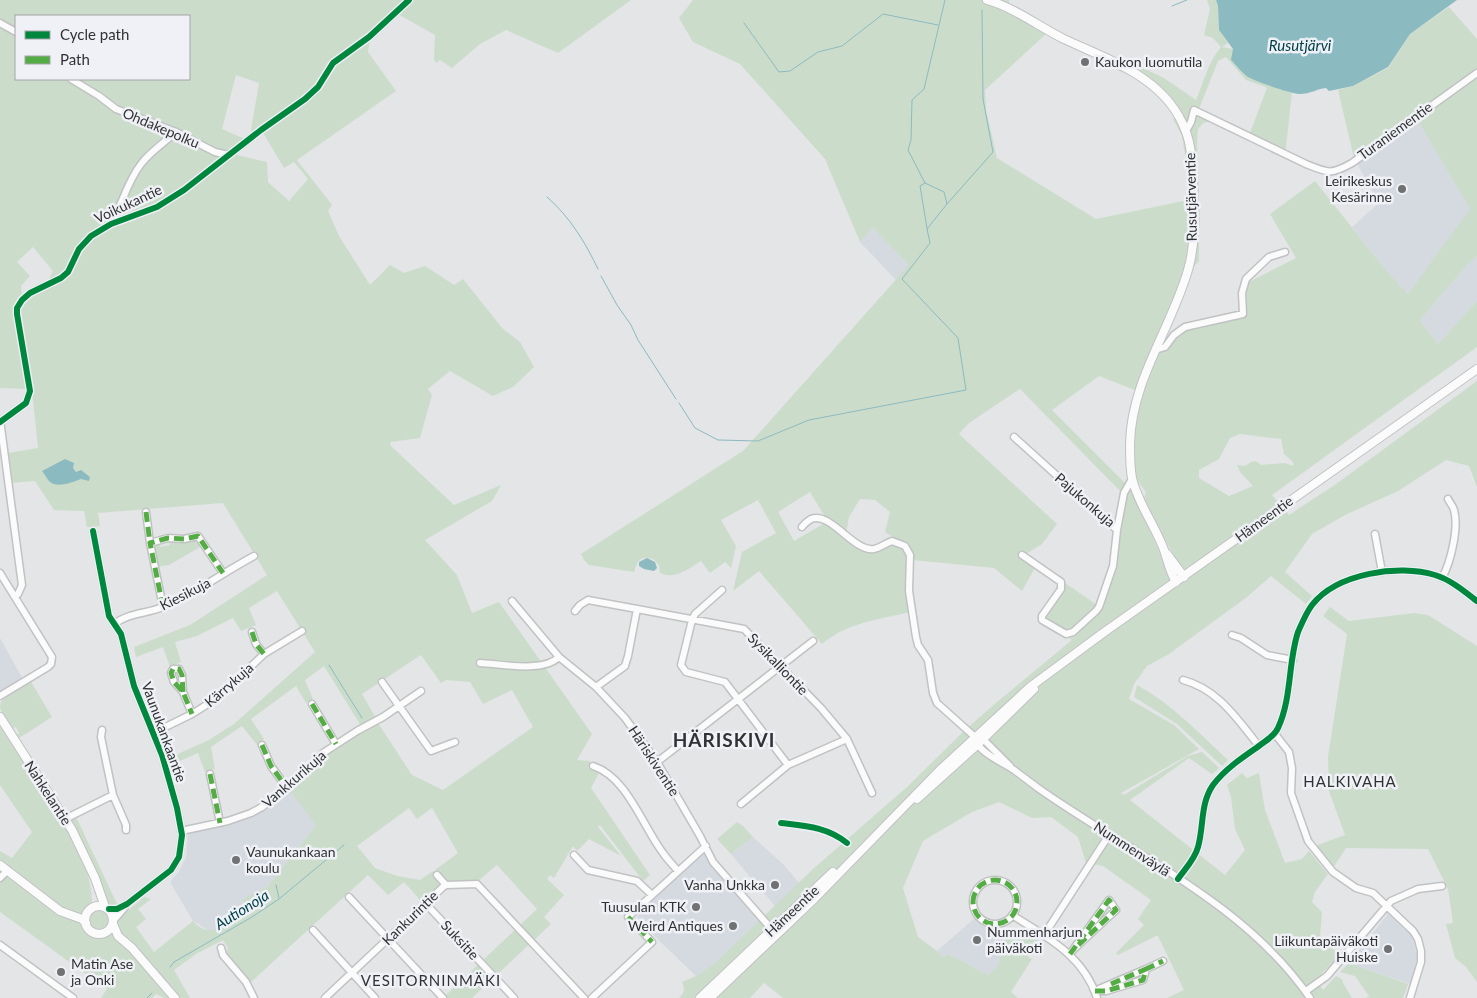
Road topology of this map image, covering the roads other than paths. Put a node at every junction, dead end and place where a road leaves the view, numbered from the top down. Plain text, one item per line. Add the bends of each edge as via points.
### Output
1 (409, 0) edge
2 (987, 0) edge
3 (0, 23) edge
4 (15, 31) edge
5 (1477, 73) edge
6 (73, 80) edge
7 (1186, 131) junction
8 (176, 132) junction
9 (228, 155) junction
10 (111, 224) junction
11 (1285, 252) dead end
12 (1155, 350) junction
13 (1477, 369) edge
14 (0, 421) edge
15 (1014, 437) dead end
16 (1132, 479) junction
17 (1448, 499) dead end
18 (146, 512) dead end
19 (802, 527) dead end
20 (1117, 530) junction
21 (93, 531) dead end
22 (1375, 534) dead end
23 (150, 543) junction
24 (1164, 550) junction
25 (1022, 555) dead end
26 (254, 556) dead end
27 (1382, 572) junction
28 (0, 573) edge
29 (223, 573) junction
30 (1184, 577) junction
31 (1442, 578) junction
32 (1176, 582) junction
33 (722, 590) dead end
34 (15, 597) junction
35 (512, 601) dead end
36 (1477, 601) edge
37 (163, 607) junction
38 (637, 610) junction
39 (575, 611) dead end
40 (692, 620) junction
41 (114, 624) junction
42 (302, 631) dead end
43 (252, 632) dead end
44 (1232, 635) dead end
45 (813, 641) dead end
46 (264, 654) junction
47 (559, 656) junction
48 (1293, 660) junction
49 (480, 664) dead end
50 (781, 666) junction
51 (1183, 680) dead end
52 (382, 682) dead end
53 (596, 687) junction
54 (421, 691) dead end
55 (183, 692) dead end
56 (0, 696) edge
57 (738, 699) junction
58 (312, 704) dead end
59 (399, 706) junction
60 (192, 714) junction
61 (0, 717) edge
62 (102, 730) dead end
63 (153, 733) junction
64 (1275, 734) junction
65 (847, 739) junction
66 (978, 740) junction
67 (455, 742) dead end
68 (336, 744) junction
69 (262, 745) dead end
70 (1259, 746) junction
71 (657, 762) junction
72 (788, 765) junction
73 (593, 766) dead end
74 (210, 774) dead end
75 (288, 788) junction
76 (872, 793) dead end
77 (112, 795) junction
78 (741, 804) dead end
79 (65, 819) junction
80 (220, 823) junction
81 (126, 830) dead end
82 (181, 831) junction
83 (1109, 835) junction
84 (706, 846) junction
85 (574, 855) dead end
86 (0, 865) edge
87 (8, 870) junction
88 (678, 870) junction
89 (90, 871) junction
90 (437, 875) dead end
91 (0, 878) edge
92 (1178, 879) junction
93 (446, 885) junction
94 (1442, 886) dead end
95 (652, 895) junction
96 (349, 897) dead end
97 (127, 904) junction
98 (426, 904) junction
99 (1386, 905) junction
100 (55, 907) junction
101 (107, 908) junction
102 (91, 909) junction
103 (1012, 915) junction
104 (113, 922) junction
105 (86, 923) junction
106 (313, 930) dead end
107 (774, 932) junction
108 (101, 933) junction
109 (1044, 935) junction
110 (388, 939) junction
111 (0, 945) edge
112 (221, 948) dead end
113 (135, 952) junction
114 (1072, 952) junction
115 (1163, 962) dead end
116 (352, 973) junction
117 (1306, 992) junction
118 (1097, 993) edge
119 (73, 998) edge
120 (176, 998) edge
121 (254, 998) edge
122 (325, 998) edge
123 (375, 998) edge
124 (443, 998) edge
125 (514, 998) edge
126 (584, 998) edge
127 (592, 998) edge
128 (700, 998) edge
129 (710, 998) edge
130 (1310, 998) edge
131 (1410, 998) edge

1 - 9 street, Voikukantie via 369,37 333,63 318,87 305,99
2 - 7 main road, Rusutjärventie via 1012,9 1141,75 1166,97
3 - 4 street
5 - 7 street, Turaniementie via 1352,162 1332,172 1306,164 1194,110
6 - 8 street, Ohdakepolku via 116,109
7 - 12 main road, Rusutjärventie via 1194,192 1193,248 1176,303
8 - 9 street, Ohdakepolku via 215,152
8 - 10 street via 141,163
9 - 10 street, Voikukantie via 157,208
10 - 14 street, Voikukantie via 83,243 68,272 30,294 17,308 30,391 26,402
11 - 12 street via 1269,257 1246,279 1242,293 1243,314 1185,327 1165,347
12 - 16 main road, Rusutjärventie via 1135,405 1130,444
13 - 30 main road, Hämeentie
14 - 34 street via 22,585
15 - 20 street, Pajukonkuja
16 - 20 street, Pajukonkuja via 1124,493
16 - 24 main road, Rusutjärventie
17 - 31 street via 1454,510 1454,537
18 - 23 street
19 - 66 street, Nummenväylä via 811,519 818,518 866,548 875,549 892,541 905,546 910,555 909,591 916,637 928,660 934,699
20 - 25 street via 1113,566 1099,607 1073,632 1066,634 1042,620 1061,589 1061,582
21 - 41 street via 107,608
22 - 27 street
23 - 29 street via 198,536
23 - 37 street
24 - 30 main road, Rusutjärventie
24 - 32 main road, Rusutjärventie
26 - 29 street, Kiesikuja
27 - 31 street via 1416,571
27 - 48 street via 1342,583 1317,600 1297,634
28 - 34 street
29 - 37 street, Kiesikuja
30 - 32 main road, Hämeentie
31 - 36 street
32 - 66 main road, Hämeentie via 1052,672
33 - 40 street
34 - 56 street via 52,657 51,664
35 - 47 street, Häriskiventie
37 - 41 street, Kiesikuja via 123,617
38 - 39 street, Sysikalliontie via 588,600
38 - 40 street, Sysikalliontie
38 - 53 street via 625,666
40 - 50 street, Sysikalliontie via 744,629
40 - 57 street via 681,665 686,672 725,682
41 - 63 street, Vaunukankaantie via 121,634 134,686
42 - 46 street, Kärrykuja
43 - 46 street
44 - 48 street via 1267,655
45 - 50 street
46 - 60 street, Kärrykuja via 219,697
47 - 49 street via 540,666
47 - 53 street, Häriskiventie
48 - 64 street via 1286,706
50 - 57 street
50 - 65 street, Sysikalliontie
51 - 70 street via 1221,700
52 - 59 street
53 - 71 street, Häriskiventie via 625,718
54 - 59 street, Vankkurikuja
55 - 60 street
57 - 71 street
57 - 72 street
58 - 68 street
59 - 67 street via 431,752
59 - 68 street, Vankkurikuja
60 - 63 street, Kärrykuja
61 - 79 main road, Nahkelantie
62 - 77 street
63 - 82 street, Vaunukankaantie via 170,783
64 - 70 street
64 - 99 street via 1289,752 1292,793 1308,841 1334,872 1356,888 1373,893
65 - 72 street
65 - 76 street, Sysikalliontie
66 - 83 street, Nummenväylä via 987,753
66 - 107 main road, Hämeentie via 940,770
68 - 75 street, Vankkurikuja
69 - 75 street via 271,766
70 - 92 street via 1224,772 1206,796 1199,846
71 - 84 street, Häriskiventie
72 - 78 street
73 - 88 street via 602,768 621,786 663,853
74 - 80 street
75 - 80 street, Vankkurikuja via 251,814
77 - 79 street
77 - 81 street
79 - 89 main road, Nahkelantie
80 - 82 street, Vankkurikuja
82 - 97 street, Vaunukankaantie via 179,857 171,870
83 - 92 street, Nummenväylä
83 - 109 street
84 - 88 street
84 - 107 street, Häriskiventie via 713,862
85 - 95 street via 588,870 637,881
86 - 87 main road
87 - 91 street
87 - 100 main road
88 - 95 street
89 - 101 main road, Nahkelantie
89 - 102 main road, Nahkelantie via 95,897
90 - 93 street
92 - 117 street, Nummenväylä via 1260,940
93 - 98 street, Kankurintie
93 - 126 street, Kankurintie via 480,886
94 - 99 street via 1403,894
95 - 127 street via 628,917 652,942
96 - 110 street
97 - 101 street, Vaunukankaantie via 117,909
97 - 104 street, Vaunukankaantie
98 - 110 street, Kankurintie
98 - 125 street, Suksitie
99 - 117 street via 1327,976
99 - 131 street via 1418,939 1421,962
100 - 102 main road via 75,912
100 - 105 main road
101 - 102 main road via 97,906
101 - 104 main road via 112,913
102 - 105 main road via 86,915
103 - 103 street via 1017,899 1009,885 996,880 980,886 974,902 982,919 998,923
103 - 109 street
104 - 108 main road via 109,930
104 - 113 main road via 116,933
105 - 108 main road via 90,930
106 - 116 street
107 - 128 main road, Hämeentie
107 - 129 main road, Hämeentie
108 - 113 main road
109 - 114 street
110 - 116 street, Kankurintie
110 - 124 street
111 - 119 street
112 - 121 street
113 - 120 main road
114 - 114 street via 1116,910 1109,900 1091,926
114 - 118 street
115 - 118 street via 1146,969 1143,980
116 - 122 street, Kankurintie
116 - 123 street
117 - 130 street, Nummenväylä

